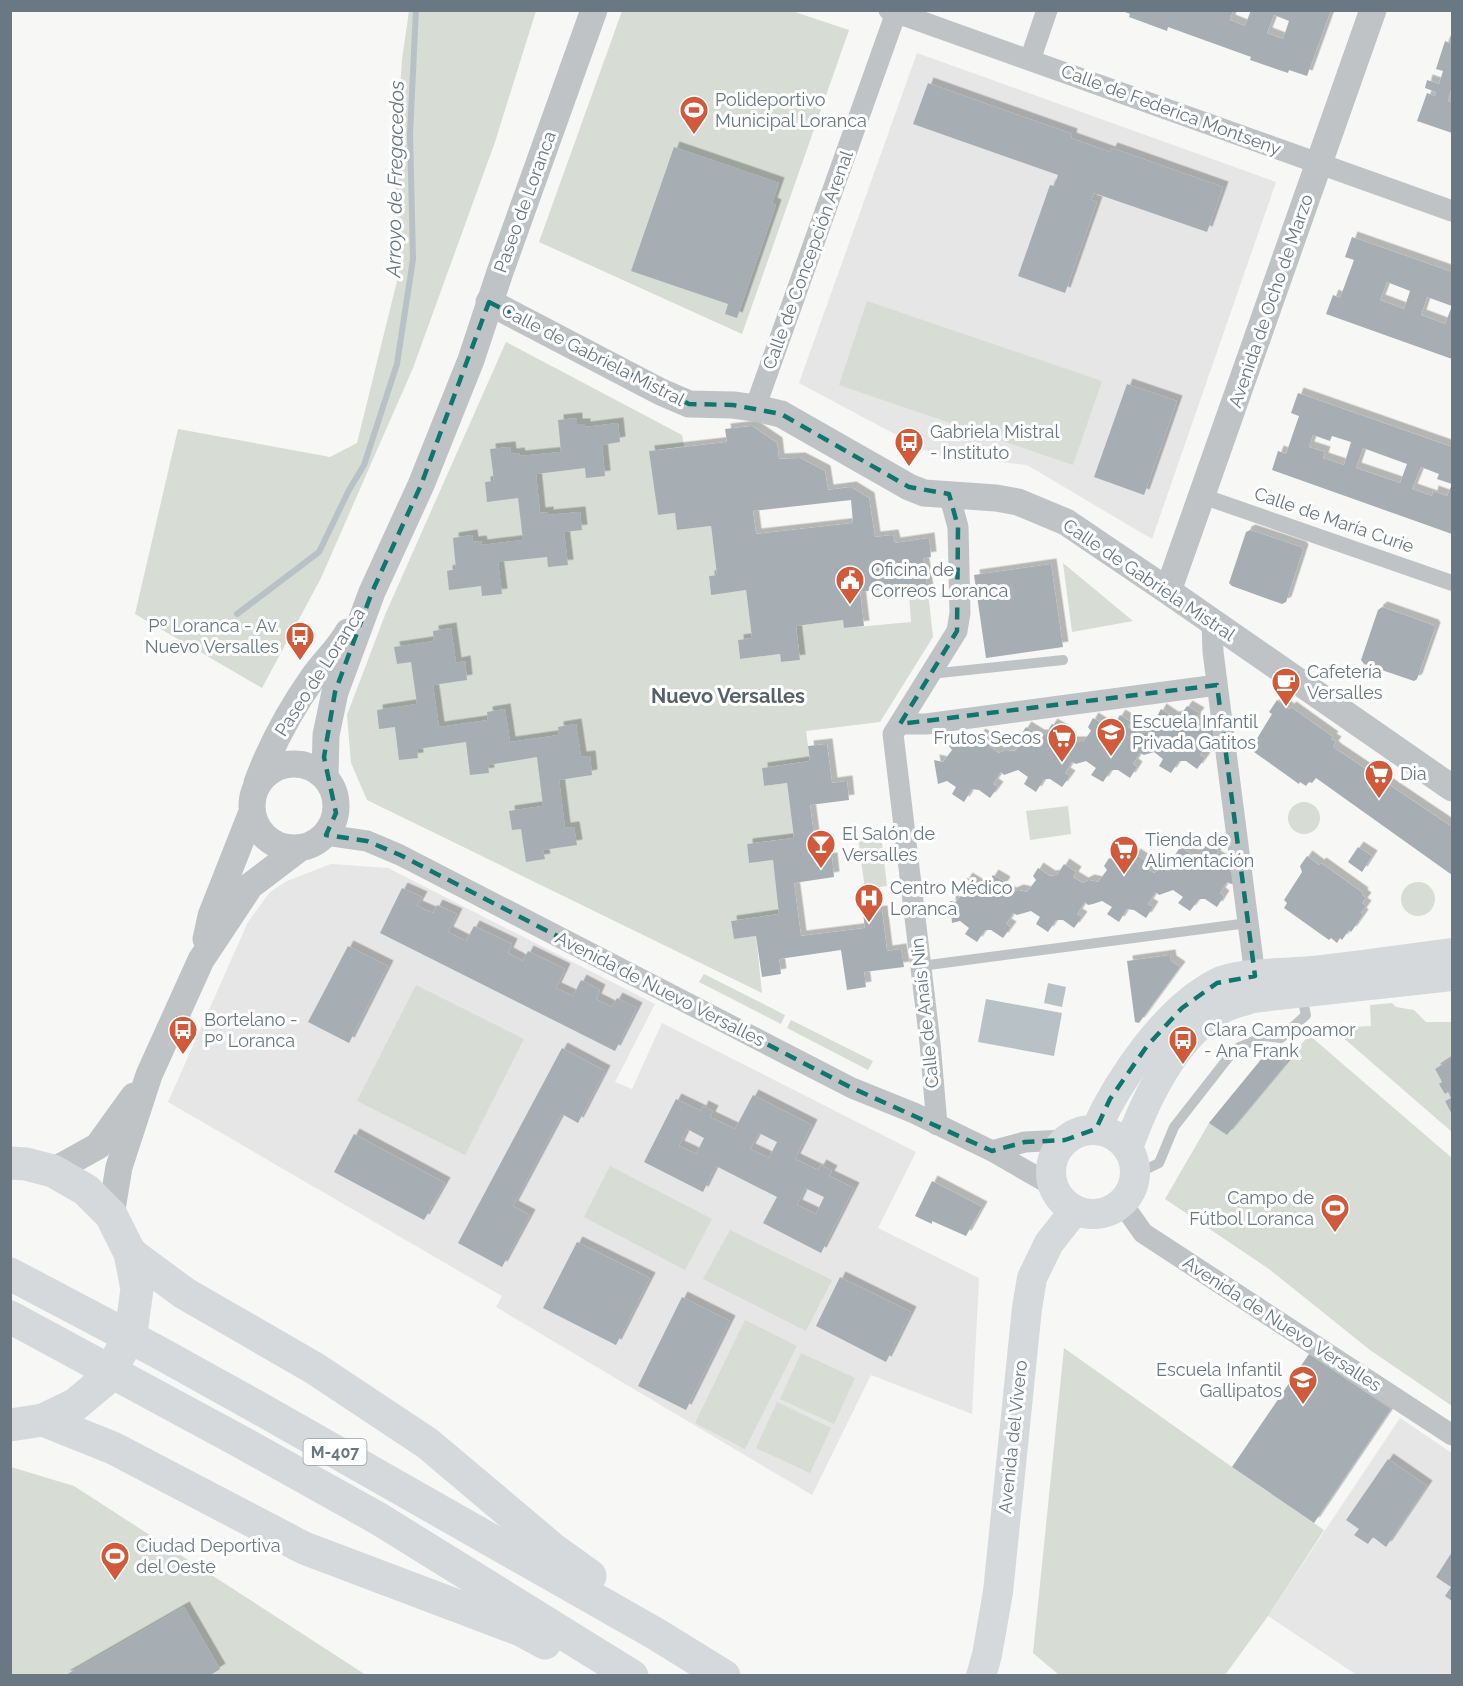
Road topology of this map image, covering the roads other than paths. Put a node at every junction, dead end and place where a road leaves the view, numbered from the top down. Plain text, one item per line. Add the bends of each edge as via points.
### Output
1 (594, 10) edge
2 (1047, 10) edge
3 (1373, 10) edge
4 (894, 11) edge
5 (1030, 60) junction
6 (1319, 163) junction
7 (1452, 211) edge
8 (489, 302) junction
9 (755, 408) junction
10 (949, 494) junction
11 (1202, 496) junction
12 (1452, 582) edge
13 (1168, 591) junction
14 (372, 592) junction
15 (1212, 622) junction
16 (1063, 660) dead end
17 (930, 674) junction
18 (1217, 685) junction
19 (900, 724) junction
20 (325, 777) junction
21 (1452, 788) edge
22 (254, 799) junction
23 (326, 835) junction
24 (300, 848) junction
25 (1248, 923) junction
26 (1452, 953) edge
27 (201, 960) junction
28 (921, 966) junction
29 (1255, 976) junction
30 (1452, 976) edge
31 (1301, 992) junction
32 (149, 1076) junction
33 (938, 1125) junction
34 (1096, 1129) junction
35 (1065, 1140) junction
36 (992, 1151) junction
37 (1132, 1161) junction
38 (10, 1163) edge
39 (53, 1171) junction
40 (1053, 1186) junction
41 (1122, 1203) junction
42 (1075, 1210) junction
43 (111, 1215) junction
44 (130, 1253) junction
45 (10, 1274) edge
46 (10, 1317) edge
47 (44, 1420) junction
48 (10, 1425) edge
49 (1452, 1435) edge
50 (656, 1634) junction
51 (614, 1676) edge
52 (632, 1676) edge
53 (724, 1676) edge
54 (981, 1676) edge

1 - 8 street, Paseo de Loranca
2 - 5 street
3 - 6 street, Avenida de Ocho de Marzo
4 - 5 street, Calle de Federica Montseny
4 - 9 street, Calle de Concepción Arenal
5 - 6 street, Calle de Federica Montseny
6 - 7 street, Calle de Federica Montseny
6 - 11 street, Avenida de Ocho de Marzo
8 - 9 street, Calle de Gabriela Mistral via 689,404
8 - 14 street, Paseo de Loranca via 471,360 422,485
9 - 10 street, Calle de Gabriela Mistral via 781,414 909,487 924,493
10 - 13 street, Calle de Gabriela Mistral via 1018,502 1049,514
10 - 17 street, Calle de Anaís Nin via 958,527 960,613 957,631
11 - 12 street, Calle de María Curie
11 - 13 street, Avenida de Ocho de Marzo
13 - 15 street, Calle de Gabriela Mistral
14 - 20 street, Paseo de Loranca via 335,692 326,735
14 - 22 street, Paseo de Loranca via 344,639 295,704 269,750
15 - 18 street
15 - 21 street, Calle de Gabriela Mistral
16 - 17 lane
17 - 19 street, Calle de Anaís Nin
18 - 19 street via 926,724
18 - 25 street
19 - 28 street, Calle de Anaís Nin via 893,734
20 - 22 street via 302,764 287,764 265,775
20 - 23 street via 336,798 336,813
22 - 24 street via 256,825 271,842 284,848
22 - 27 street, Paseo de Loranca via 210,916
23 - 24 street
23 - 33 street, Avenida de Nuevo Versalles via 367,841 400,855 852,1088
24 - 27 street, Paseo de Loranca via 250,886
25 - 28 lane
25 - 29 street
26 - 29 main road
27 - 32 street, Paseo de Loranca
28 - 33 street, Calle de Anaís Nin
29 - 34 main road via 1218,983 1182,1008 1147,1046 1110,1099
30 - 31 main road
31 - 37 main road via 1252,998 1223,1008 1198,1027 1172,1058 1140,1114
31 - 37 lane via 1306,1014 1281,1038 1265,1036 1235,1049 1174,1126 1159,1163
32 - 39 street, Paseo de Loranca via 98,1146
32 - 43 street, Paseo de Loranca via 119,1167
33 - 36 street, Avenida de Nuevo Versalles
34 - 35 main road via 1079,1131
34 - 37 main road via 1112,1133
35 - 36 street via 1025,1142
35 - 40 main road via 1055,1153 1051,1169
36 - 40 street, Avenida de Nuevo Versalles
37 - 41 main road via 1132,1190
38 - 39 main road
39 - 43 main road via 86,1190
40 - 42 main road via 1061,1200
41 - 42 main road via 1107,1212
41 - 49 street, Avenida de Nuevo Versalles via 1143,1233
42 - 54 main road, Avenida del Vivero via 1049,1243 1032,1278 998,1592
43 - 44 main road
44 - 47 main road via 137,1289 131,1333 106,1378 76,1404
44 - 50 main road via 184,1293 314,1368 427,1443 554,1550 646,1618
45 - 50 main road, M-407 via 158,1352
46 - 52 main road, M-407 via 379,1519
47 - 48 main road
47 - 51 main road via 113,1448 304,1548 520,1630
50 - 53 main road, M-407

